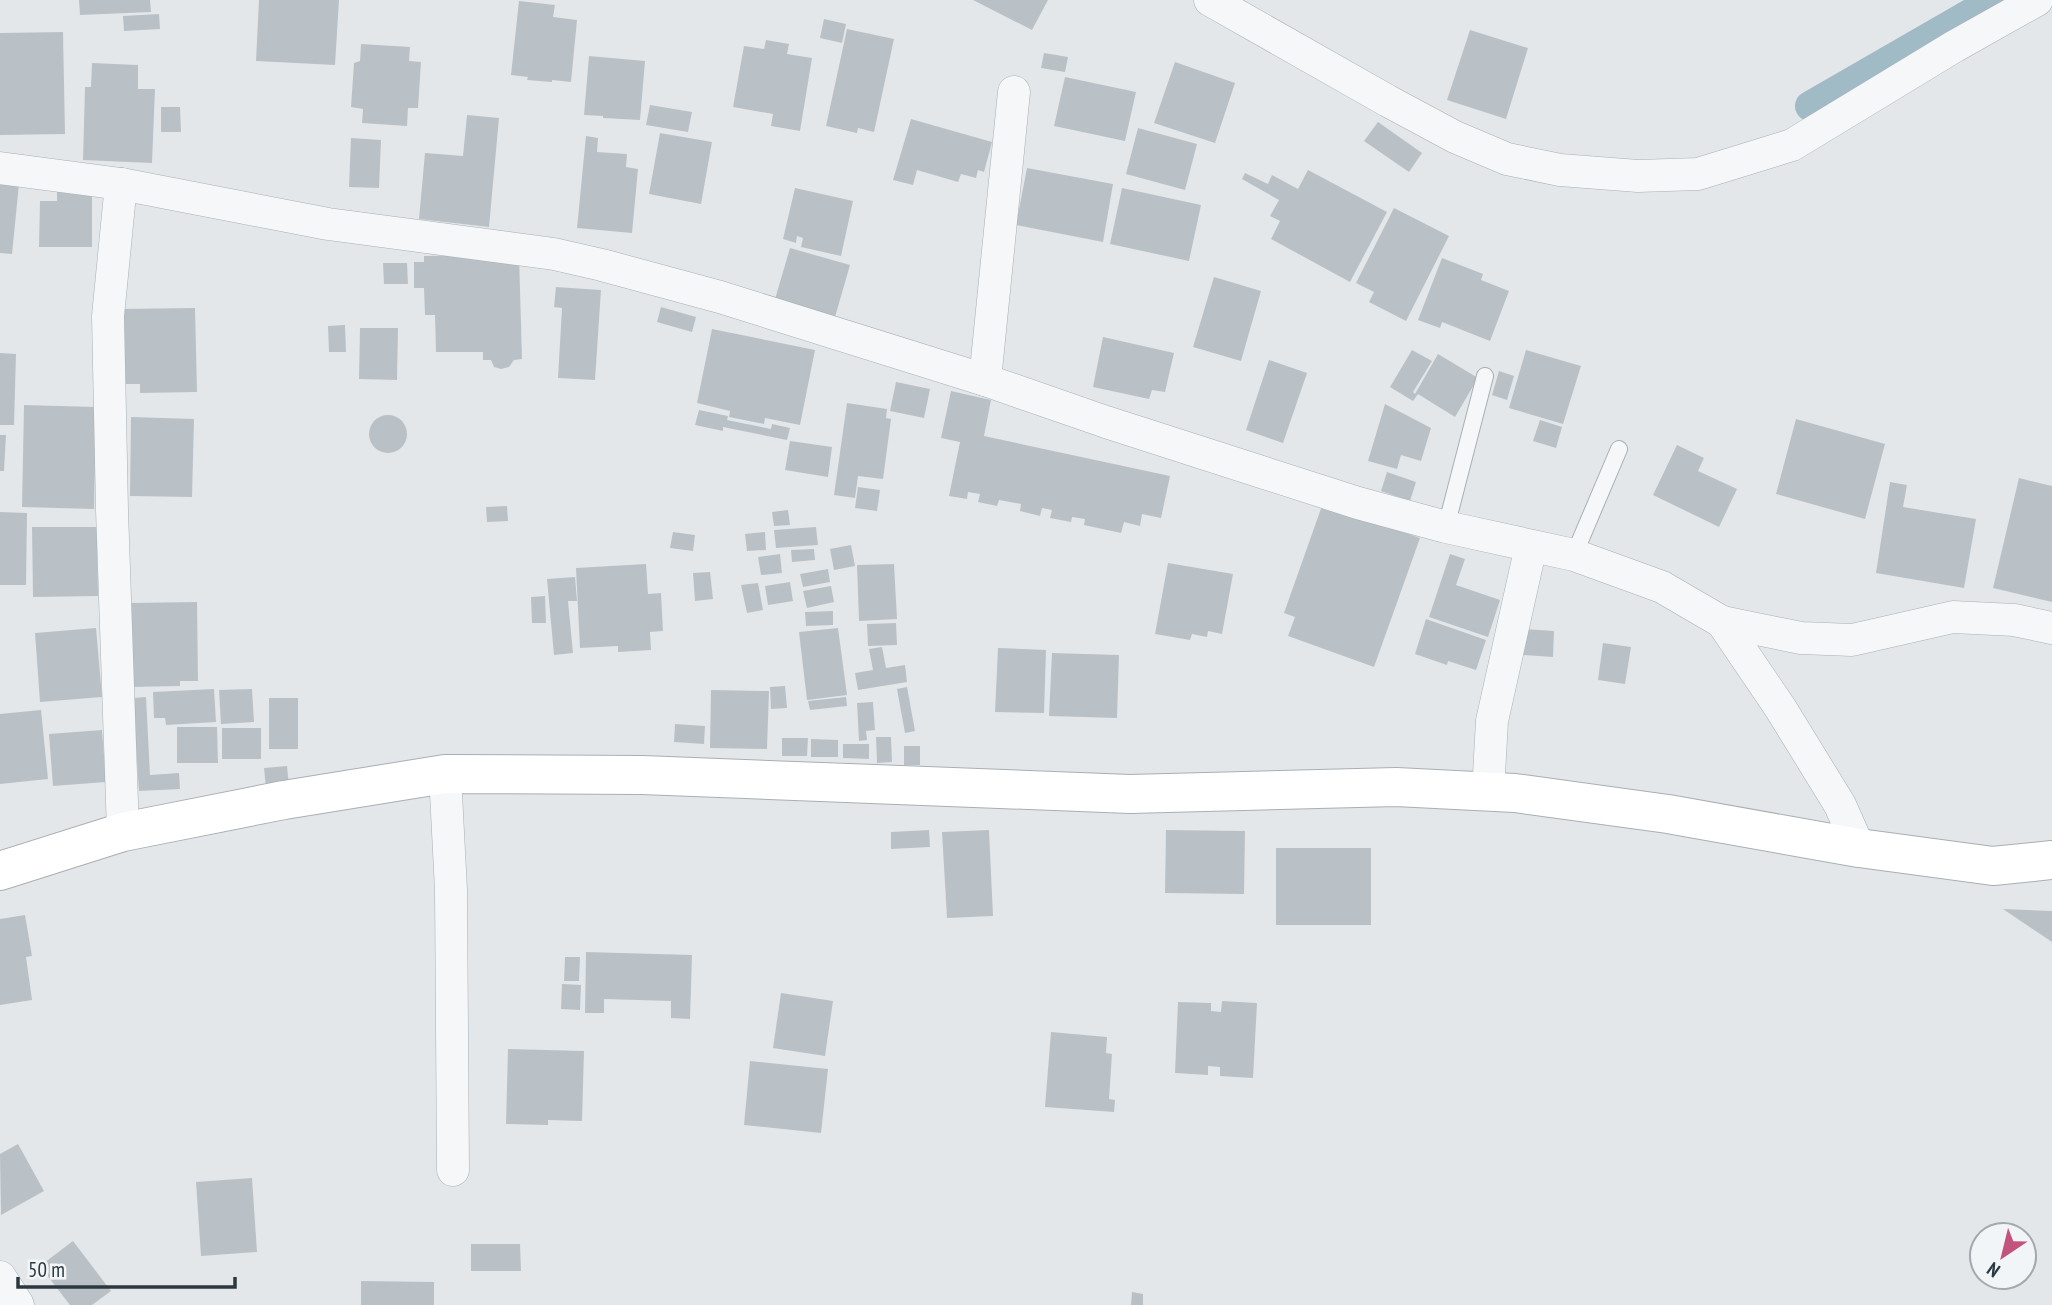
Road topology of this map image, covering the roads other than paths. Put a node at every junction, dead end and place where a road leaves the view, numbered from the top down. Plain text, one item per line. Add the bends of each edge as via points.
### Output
1 (1210, 0) edge
2 (2037, 0) edge
3 (1014, 92) dead end
4 (0, 168) edge
5 (121, 184) junction
6 (1485, 376) dead end
7 (985, 380) junction
8 (1619, 449) dead end
9 (1447, 527) junction
10 (1531, 546) junction
11 (1574, 555) junction
12 (1722, 622) junction
13 (2052, 628) edge
14 (445, 774) junction
15 (1488, 792) junction
16 (123, 832) junction
17 (1859, 848) junction
18 (2052, 860) edge
19 (0, 871) edge
20 (453, 1170) dead end
21 (0, 1277) edge
22 (18, 1305) edge

1 - 2 street via 1455,137 1507,159 1560,170 1638,176 1698,174 1791,145
3 - 7 street
4 - 5 street
5 - 7 street via 328,224 578,259 720,297
5 - 16 street via 108,316
6 - 9 lane
7 - 9 street via 1331,495
8 - 11 lane
9 - 10 street
10 - 11 street
10 - 15 street via 1492,721
11 - 12 street via 1662,587
12 - 13 street via 1801,638 1852,640 1953,617 2014,620
12 - 17 street via 1840,805
14 - 15 main road via 642,775 1130,794 1396,787
14 - 16 main road
14 - 20 street via 451,890
15 - 17 main road via 1668,814
16 - 19 main road
17 - 18 main road via 1993,866
21 - 22 street

